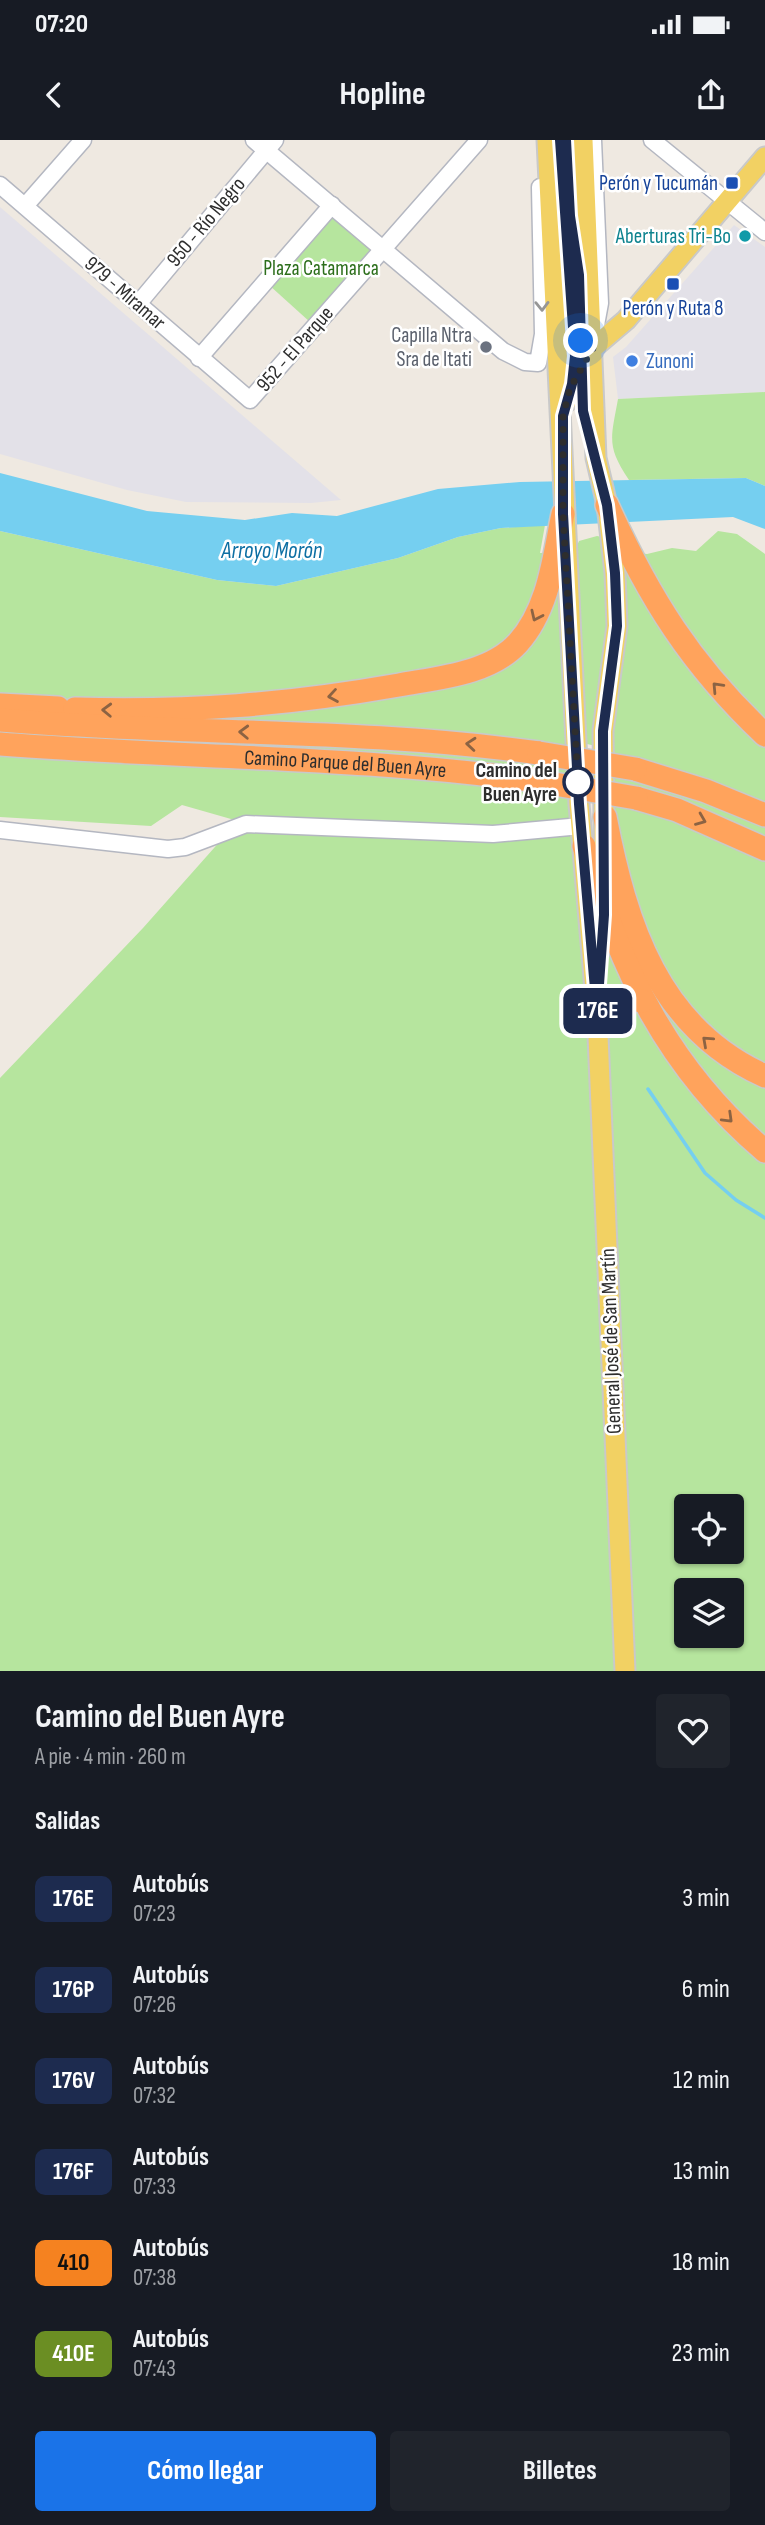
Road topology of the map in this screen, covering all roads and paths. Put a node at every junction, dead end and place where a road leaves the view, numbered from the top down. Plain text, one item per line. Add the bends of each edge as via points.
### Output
1 (83, 140) edge
2 (480, 140) edge
3 (539, 140) edge
4 (547, 140) edge
5 (583, 140) edge
6 (593, 140) edge
7 (652, 140) edge
8 (265, 143) edge
9 (765, 158) edge
10 (0, 186) edge
11 (728, 201) junction
12 (332, 205) junction
13 (25, 206) junction
14 (553, 230) junction
15 (765, 232) edge
16 (383, 248) junction
17 (138, 304) junction
18 (587, 344) junction
19 (199, 358) junction
20 (250, 400) joint
21 (563, 416) junction
22 (607, 505) joint
23 (563, 514) joint
24 (619, 549) junction
25 (561, 551) junction
26 (0, 705) edge
27 (0, 720) edge
28 (765, 735) edge
29 (0, 744) edge
30 (765, 815) edge
31 (605, 817) junction
32 (0, 830) edge
33 (583, 836) junction
34 (755, 844) edge
35 (765, 858) edge
36 (604, 915) junction
37 (642, 1001) junction
38 (597, 1012) junction
39 (765, 1076) edge
40 (765, 1152) edge
41 (625, 1671) edge

1 - 13 street
2 - 16 street, 952 - El Parque
3 -> 16 street via 543,334 538,363 503,351
4 - 14 main road
5 - 18 main road
6 - 18 street via 600,303
7 - 11 street
8 - 12 street
8 - 17 street, 950 - Río Negro
9 - 11 main road
10 - 13 street, 979 - Miramar
11 - 15 street
11 - 18 main road via 626,320
12 - 16 street
12 - 19 street
13 - 17 street, 979 - Miramar
14 - 18 main road via 564,271 569,329
14 - 21 main road
16 - 20 street, 952 - El Parque
17 - 19 street, 979 - Miramar
18 - 21 main road
18 - 22 main road via 596,458
19 - 20 street, 979 - Miramar
21 - 23 main road
22 - 24 highway
23 - 25 highway
28 -> 24 highway via 712,683
24 - 31 main road, General José de San Martín via 617,626 603,731
25 -> 26 highway via 530,630 503,656 472,669 259,706 166,712
25 - 33 main road, General José de San Martín
30 -> 27 highway, Camino Parque del Buen Ayre, bridge via 635,769 539,753 424,741
29 -> 34 highway, Camino Parque del Buen Ayre, bridge via 394,766 537,781 636,798 677,810
31 - 36 main road, General José de San Martín
39 -> 31 highway via 713,1048 668,996 629,912
32 - 33 street via 168,849 246,824
33 - 36 highway
33 - 38 main road, General José de San Martín
34 - 35 highway, Camino Parque del Buen Ayre
36 - 37 highway
36 - 38 main road, General José de San Martín
37 - 38 highway via 615,997
37 -> 40 highway via 698,1084
38 - 41 main road, General José de San Martín

